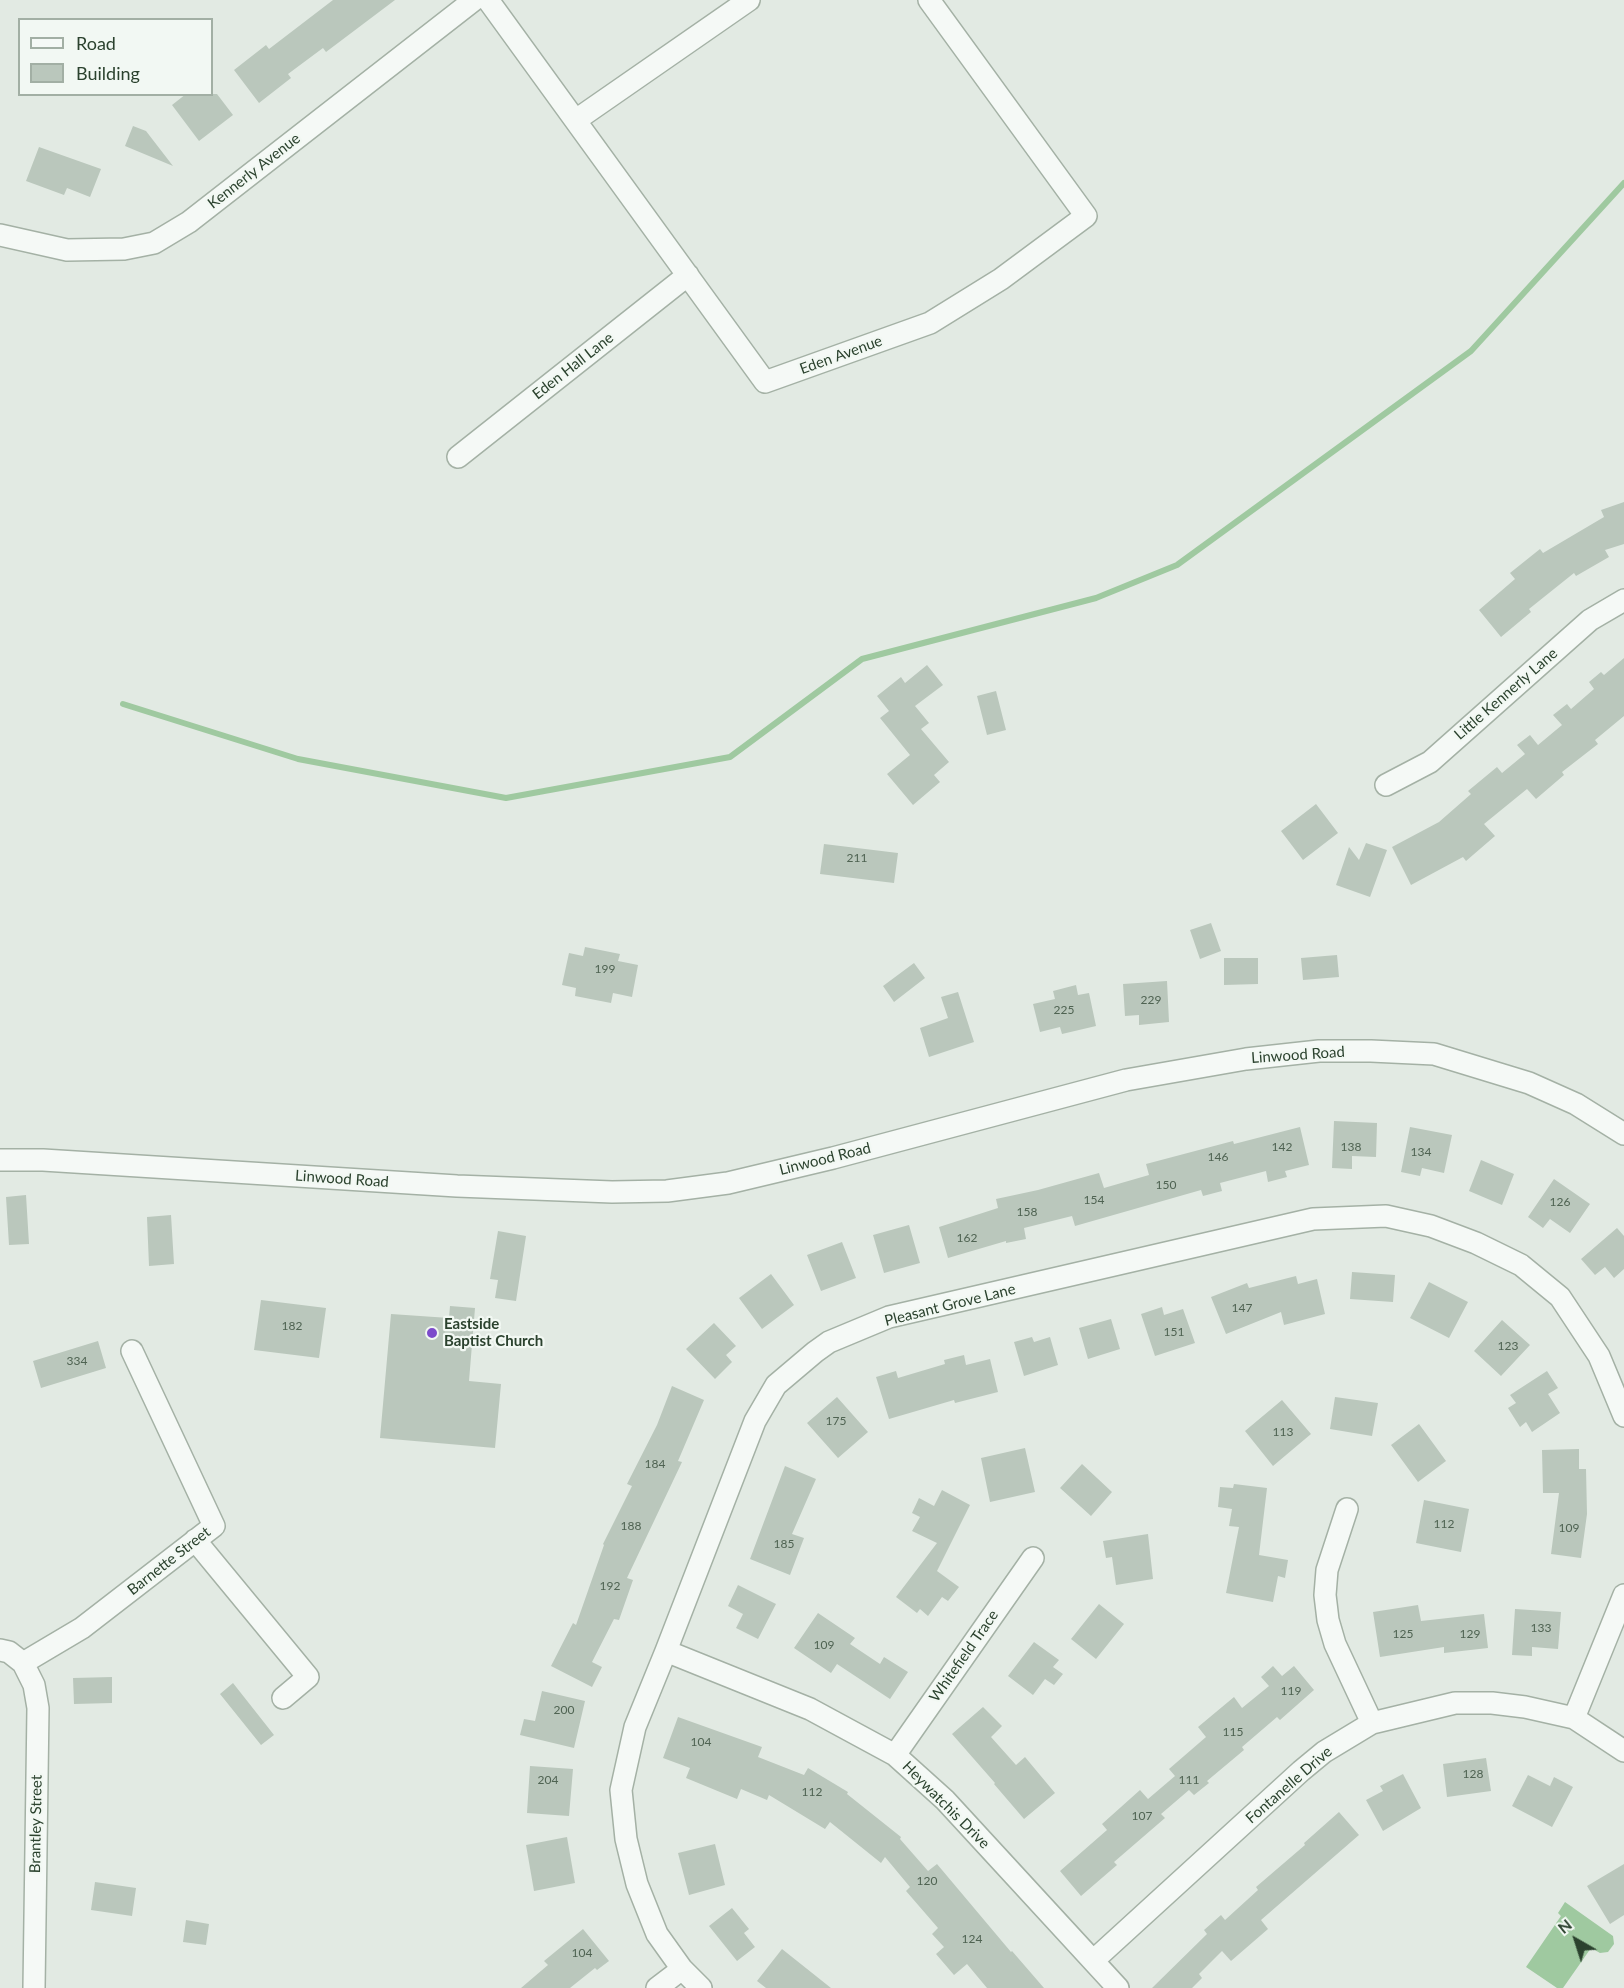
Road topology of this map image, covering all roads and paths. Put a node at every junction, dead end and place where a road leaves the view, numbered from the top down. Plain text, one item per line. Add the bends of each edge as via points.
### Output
1 (474, 0) edge
2 (488, 0) edge
3 (749, 0) edge
4 (929, 0) edge
5 (576, 120) junction
6 (0, 235) edge
7 (688, 275) junction
8 (458, 457) dead end
9 (1624, 600) edge
10 (1386, 785) dead end
11 (1624, 1134) edge
12 (0, 1160) edge
13 (132, 1351) dead end
14 (1624, 1416) edge
15 (1347, 1509) dead end
16 (195, 1540) junction
17 (1033, 1558) dead end
18 (1624, 1595) edge
19 (0, 1650) edge
20 (666, 1652) junction
21 (22, 1663) junction
22 (283, 1698) dead end
23 (1574, 1718) junction
24 (1372, 1723) junction
25 (1624, 1750) edge
26 (896, 1755) junction
27 (1094, 1960) junction
28 (682, 1969) junction
29 (34, 1988) edge
30 (657, 1988) edge
31 (701, 1988) edge
32 (1118, 1988) edge

1 - 6 street, Kennerly Avenue via 189,222 154,243 124,249 67,250
2 - 5 street, Eden Avenue
3 - 5 street
4 - 7 street, Eden Avenue via 1086,216 1001,279 930,323 765,382
5 - 7 street, Eden Avenue
7 - 8 street, Eden Hall Lane
9 - 10 street, Little Kennerly Lane via 1590,620 1430,762
11 - 12 street, Linwood Road via 1576,1104 1529,1083 1434,1054 1319,1051 1126,1080 823,1161 728,1183 667,1191 458,1186
13 - 16 street, Barnette Street via 214,1526
14 - 20 street, Pleasant Grove Lane via 1599,1356 1560,1297 1521,1265 1476,1243 1431,1226 1386,1216 1313,1219 889,1317 829,1342 776,1385 754,1421
15 - 24 street via 1327,1570 1325,1595 1335,1644
16 - 21 street, Barnette Street via 82,1628
16 - 22 street via 308,1677
17 - 26 street, Whitefield Trace
18 - 23 street
19 - 21 street
20 - 26 street, Heywatchis Drive via 810,1709
20 - 28 street, Pleasant Grove Lane via 635,1727 621,1790 626,1839 637,1884 657,1934
21 - 29 street, Brantley Street via 34,1685 38,1708
23 - 24 street, Fontanelle Drive via 1525,1707 1455,1703
23 - 25 street, Fontanelle Drive
24 - 27 street, Fontanelle Drive via 1301,1771
26 - 27 street, Heywatchis Drive via 945,1800
27 - 32 street, Heywatchis Drive
28 - 30 street
28 - 31 street, Pleasant Grove Lane

